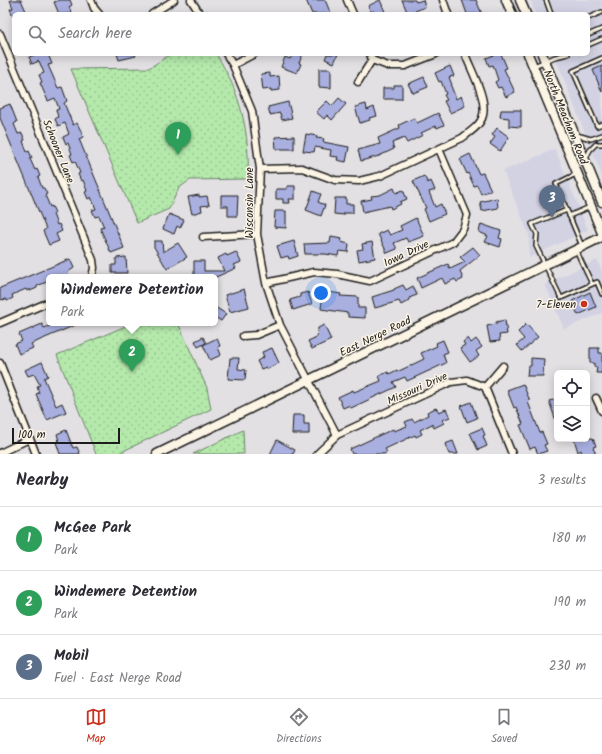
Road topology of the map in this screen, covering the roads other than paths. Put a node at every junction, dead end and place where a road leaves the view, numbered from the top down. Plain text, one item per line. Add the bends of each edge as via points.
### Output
1 (91, 0) edge
2 (174, 0) edge
3 (191, 0) edge
4 (348, 0) edge
5 (443, 0) edge
6 (506, 0) edge
7 (520, 0) edge
8 (546, 0) edge
9 (97, 12) edge
10 (155, 12) edge
11 (199, 12) edge
12 (352, 12) edge
13 (447, 12) edge
14 (511, 12) edge
15 (525, 12) edge
16 (550, 12) edge
17 (602, 12) edge
18 (590, 17) edge
19 (602, 29) edge
20 (590, 33) edge
21 (0, 34) edge
22 (602, 39) edge
23 (590, 44) edge
24 (227, 56) edge
25 (250, 56) edge
26 (431, 56) edge
27 (466, 56) edge
28 (529, 56) edge
29 (555, 56) edge
30 (371, 57) edge
31 (544, 58) edge
32 (602, 58) edge
33 (233, 65) junction
34 (533, 66) junction
35 (358, 82) dead end
36 (602, 124) edge
37 (575, 134) junction
38 (602, 135) edge
39 (602, 144) edge
40 (439, 149) junction
41 (585, 160) junction
42 (260, 168) junction
43 (577, 173) junction
44 (602, 202) edge
45 (591, 206) junction
46 (567, 210) junction
47 (569, 216) junction
48 (602, 233) edge
49 (257, 234) junction
50 (203, 237) dead end
51 (602, 237) edge
52 (579, 248) junction
53 (545, 265) junction
54 (93, 274) edge
55 (266, 283) junction
56 (592, 284) junction
57 (602, 294) edge
58 (46, 303) edge
59 (0, 323) edge
60 (280, 325) junction
61 (243, 336) dead end
62 (0, 363) edge
63 (503, 366) dead end
64 (308, 381) junction
65 (486, 387) junction
66 (596, 398) dead end
67 (602, 411) edge
68 (336, 435) junction
69 (29, 439) junction
70 (0, 453) edge
71 (36, 454) edge
72 (157, 454) edge
73 (317, 454) edge
74 (512, 454) edge

1 - 9 street
2 - 10 street
3 - 11 street
4 - 12 street
5 - 13 street
6 - 14 main road
7 - 15 main road
8 - 16 lane
17 - 18 lane
19 - 20 lane
21 - 54 street, Schooner Lane via 93,260
22 - 23 lane
24 - 33 street, Wisconsin Lane
25 - 33 street
26 - 30 street via 405,66 388,66
27 - 40 street via 480,92 483,115 479,123 462,138
28 - 34 main road, North Meacham Road
29 - 31 lane
30 - 35 street
31 - 34 lane
31 - 37 main road, North Meacham Road
32 - 36 lane via 573,70 596,126
33 - 42 street, Wisconsin Lane via 252,111
34 - 43 main road, North Meacham Road
37 - 38 lane via 591,139
37 - 41 main road, North Meacham Road
39 - 41 lane via 596,144
40 - 42 street via 380,176 359,182 335,180 302,168
40 - 55 street, Iowa Drive via 467,215 463,229 453,242 370,281 314,272
41 - 44 main road, North Meacham Road
42 - 49 street, Wisconsin Lane
43 - 45 main road, North Meacham Road
43 - 46 lane via 556,184
45 - 47 lane
45 - 48 main road, North Meacham Road
46 - 47 lane
46 - 53 lane via 532,224 537,234 536,246
47 - 52 lane
49 - 50 street
49 - 55 street, Wisconsin Lane
51 - 52 main road, East Nerge Road
52 - 53 main road, East Nerge Road
52 - 56 lane
53 - 56 lane via 561,298
53 - 64 main road, East Nerge Road
55 - 60 street, Wisconsin Lane
56 - 57 lane via 597,282
58 - 59 street
60 - 61 street via 256,335
60 - 64 street, Wisconsin Lane
62 - 69 street
63 - 65 street
64 - 68 street, Wisconsin Lane
64 - 72 main road, East Nerge Road
65 - 68 street, Missouri Drive via 467,380 451,382
65 - 74 street
66 - 67 street
68 - 73 street
69 - 70 street
69 - 71 street

